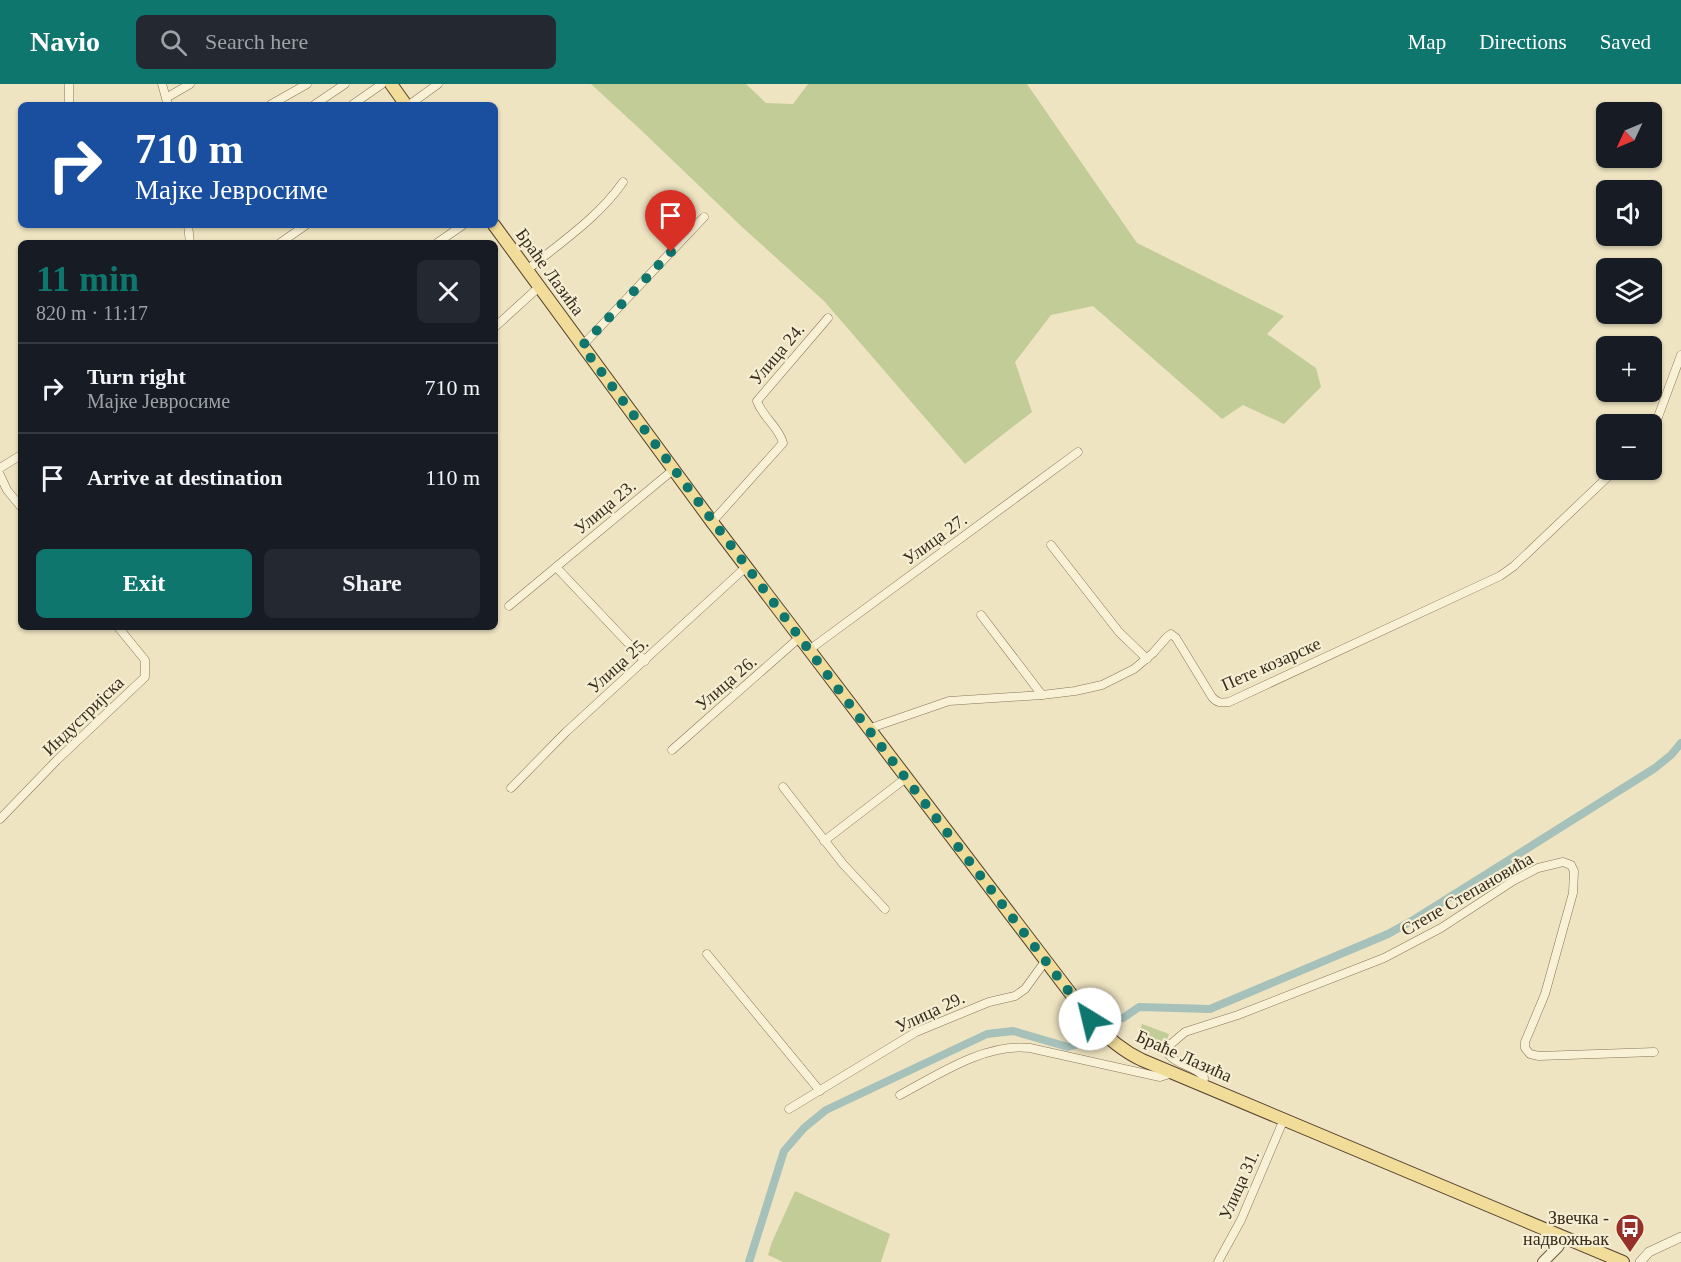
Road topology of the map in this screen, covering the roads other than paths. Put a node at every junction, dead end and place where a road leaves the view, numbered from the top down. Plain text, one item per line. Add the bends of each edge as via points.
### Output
1 (69, 84) edge
2 (162, 84) edge
3 (190, 84) edge
4 (307, 84) edge
5 (345, 84) edge
6 (382, 84) edge
7 (391, 84) edge
8 (438, 84) edge
9 (69, 102) edge
10 (167, 102) edge
11 (275, 102) edge
12 (318, 102) edge
13 (356, 102) edge
14 (406, 102) edge
15 (412, 102) edge
16 (623, 182) dead end
17 (704, 217) dead end
18 (302, 228) edge
19 (459, 228) edge
20 (496, 228) edge
21 (284, 240) edge
22 (441, 240) edge
23 (527, 270) junction
24 (539, 287) junction
25 (828, 318) dead end
26 (498, 324) edge
27 (582, 346) junction
28 (1681, 355) edge
29 (1659, 414) edge
30 (1078, 452) dead end
31 (18, 457) edge
32 (0, 468) edge
33 (673, 470) junction
34 (0, 475) edge
35 (1604, 480) edge
36 (18, 503) edge
37 (712, 522) junction
38 (1051, 545) dead end
39 (556, 567) junction
40 (746, 567) junction
41 (509, 606) dead end
42 (981, 615) dead end
43 (120, 630) edge
44 (799, 638) junction
45 (809, 650) junction
46 (1147, 658) junction
47 (645, 661) junction
48 (1042, 694) junction
49 (868, 729) junction
50 (672, 750) dead end
51 (906, 778) junction
52 (783, 787) dead end
53 (511, 788) dead end
54 (0, 819) edge
55 (824, 841) junction
56 (885, 909) dead end
57 (708, 954) dead end
58 (1046, 960) junction
59 (1654, 1052) dead end
60 (1173, 1072) junction
61 (1203, 1084) junction
62 (820, 1090) junction
63 (900, 1095) dead end
64 (789, 1109) dead end
65 (1284, 1119) junction
66 (1681, 1237) edge
67 (1563, 1238) junction
68 (1218, 1262) edge
69 (1543, 1262) edge
70 (1623, 1262) edge
71 (1640, 1262) edge

1 - 9 street
2 - 10 street
3 - 10 street
4 - 11 street
5 - 12 street
6 - 13 street
7 - 14 main road
8 - 15 street
16 - 23 street via 598,211
17 - 27 street
18 - 21 street
19 - 22 street
20 - 23 main road, Браће Лазића
23 - 24 main road, Браће Лазића
24 - 26 street
24 - 27 main road, Браће Лазића
25 - 37 street, Улица 24. via 757,401 783,443
27 - 33 main road, Браће Лазића
28 - 29 street
30 - 45 street, Улица 27.
31 - 32 street
33 - 37 main road, Браће Лазића
33 - 39 street, Улица 23.
34 - 36 street
35 - 46 street, Пете козарске via 1500,576 1229,702 1216,702 1174,635 1167,637
37 - 40 main road, Браће Лазића
38 - 46 street via 1119,632
39 - 41 street, Улица 23.
39 - 47 street
40 - 44 main road, Браће Лазића
40 - 47 street, Улица 25.
42 - 48 street
43 - 54 street, Индустријска via 144,660 145,677
44 - 45 main road, Браће Лазића
44 - 50 street, Улица 26.
45 - 49 main road, Браће Лазића
46 - 48 street, Пете козарске via 1102,685
47 - 53 street, Улица 25.
48 - 49 street, Пете козарске via 950,701
49 - 51 main road, Браће Лазића
51 - 55 street
51 - 58 main road, Браће Лазића
52 - 55 street
55 - 56 street
57 - 62 street
58 - 60 main road, Браће Лазића via 1111,1041 1132,1055
58 - 62 street, Улица 29. via 1025,989 1015,996 989,1002 916,1032
59 - 61 street, Степе Степановића via 1539,1056 1525,1048 1545,994 1573,893 1574,871 1563,861 1513,881 1441,928 1384,958 1180,1034 1169,1047 1169,1055 1201,1073
60 - 61 main road, Браће Лазића
60 - 63 street via 1160,1077 1030,1048 1014,1048 982,1055
61 - 65 main road, Браће Лазића
62 - 64 street, Улица 29.
65 - 67 main road, Браће Лазића
65 - 68 street, Улица 31. via 1241,1220
66 - 71 street via 1649,1252
67 - 69 main road
67 - 70 main road, Браће Лазића

